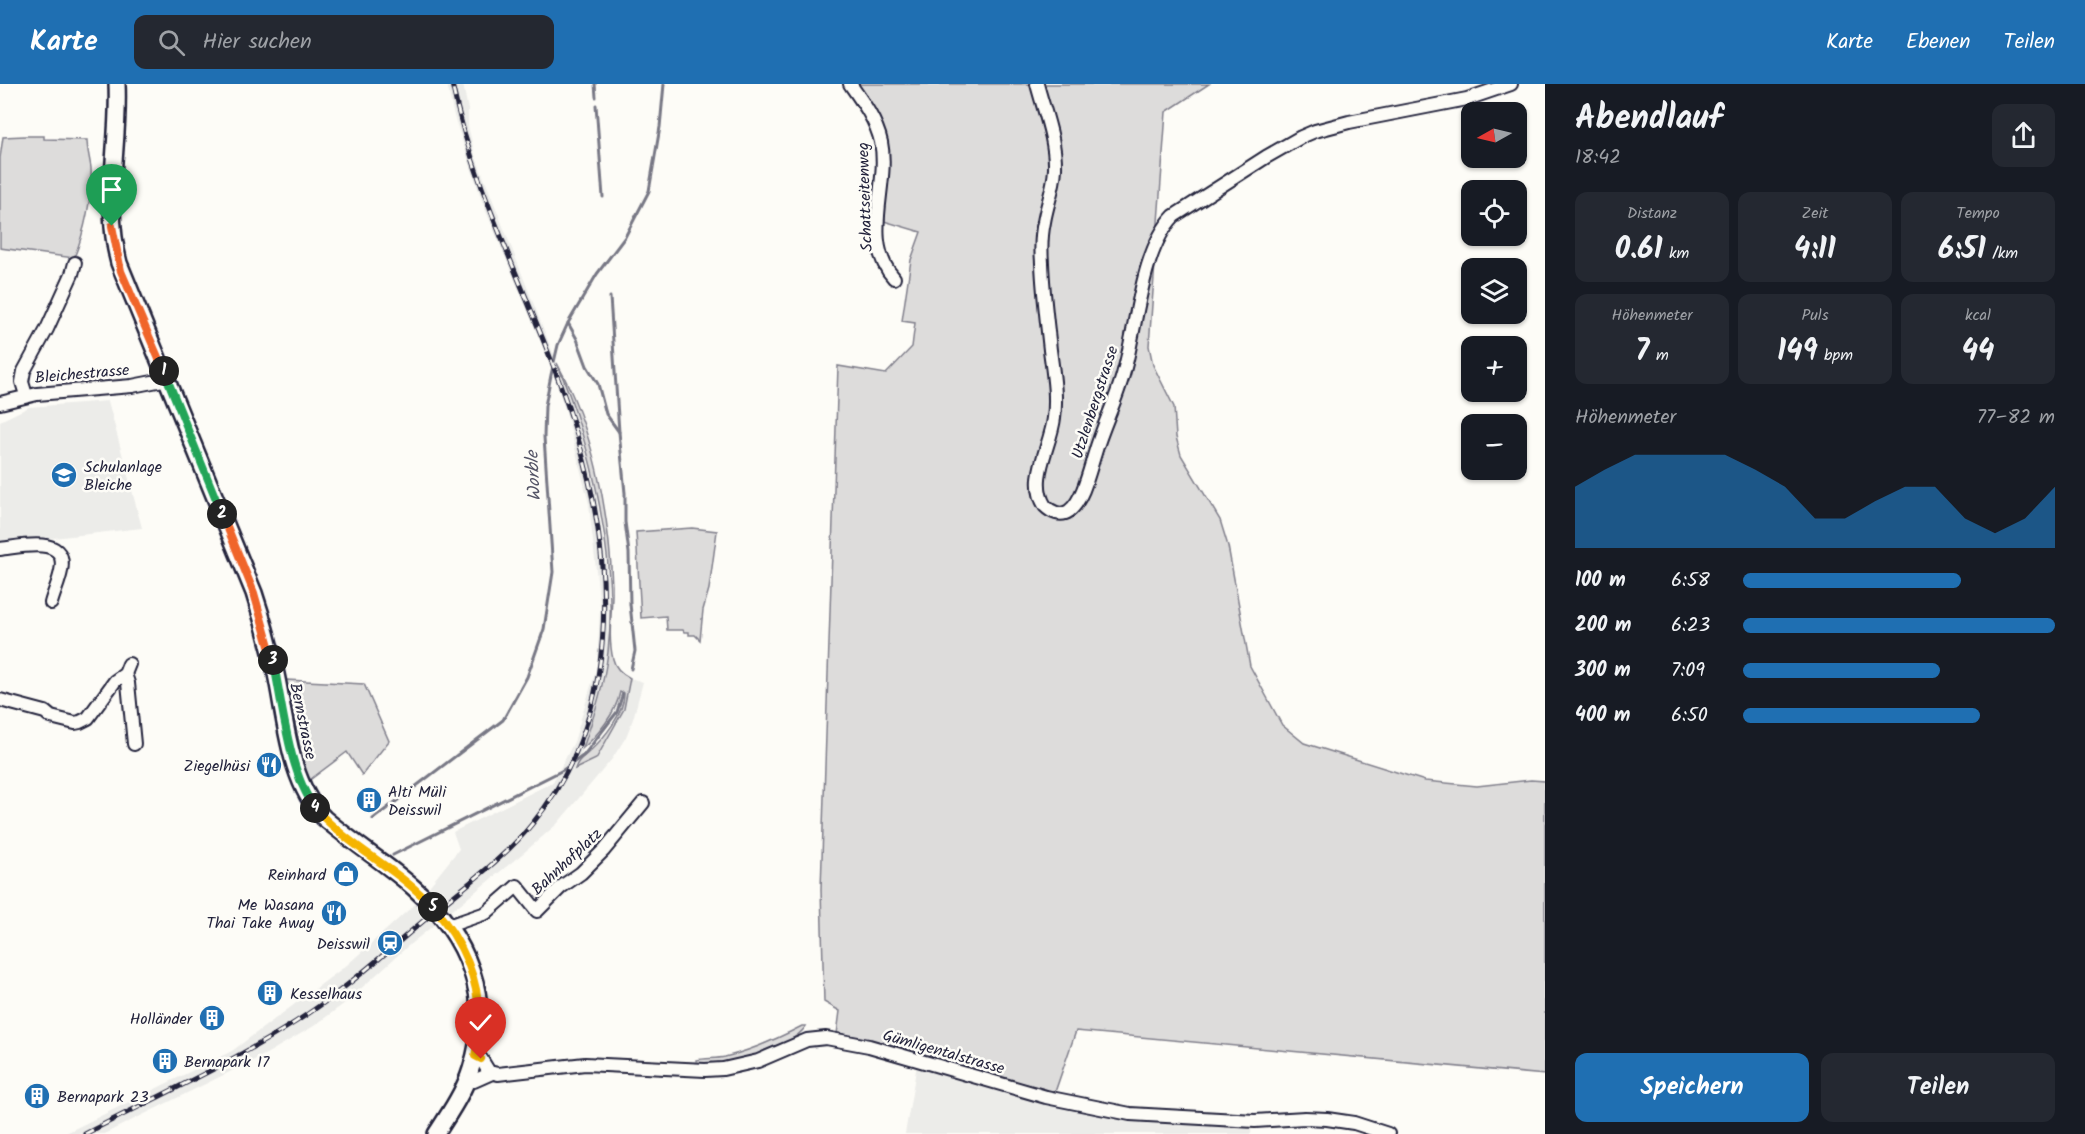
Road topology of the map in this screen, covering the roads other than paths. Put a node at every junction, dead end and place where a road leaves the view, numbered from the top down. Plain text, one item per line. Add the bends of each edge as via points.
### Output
1 (117, 84) edge
2 (850, 84) edge
3 (1037, 84) edge
4 (1511, 84) edge
5 (75, 263) dead end
6 (894, 278) dead end
7 (168, 379) junction
8 (26, 395) junction
9 (0, 403) edge
10 (0, 549) edge
11 (51, 603) dead end
12 (0, 700) edge
13 (135, 744) dead end
14 (643, 803) dead end
15 (448, 926) junction
16 (475, 1056) junction
17 (492, 1073) junction
18 (467, 1080) junction
19 (436, 1134) edge
20 (1388, 1134) edge

1 - 7 main road, Bernstrasse via 111,202 115,247 127,286
2 - 6 street, Schattseitenweg via 881,141 878,233 882,261
3 - 4 street, Utzlenbergstrasse via 1055,167 1041,241 1055,408 1038,488 1045,506 1058,513 1072,508 1084,486 1124,373 1152,256 1174,216 1308,133 1467,99
5 - 8 street via 24,371
7 - 8 street, Bleichestrasse
7 - 15 main road, Bernstrasse via 254,593 306,795 324,818 415,889
8 - 9 street, Bleichestrasse
10 - 11 street via 46,544 55,549 62,570
12 - 13 street via 80,722 127,669
14 - 15 street, Bahnhofplatz via 604,850 537,910 517,886 486,913
15 - 16 main road, Bernstrasse via 469,963 477,988 480,1023
16 - 17 street
16 - 18 main road, Bernstrasse
17 - 18 street, Gümligentalstrasse
17 - 20 street, Gümligentalstrasse via 585,1064 723,1069 758,1061 807,1040 826,1038 869,1046 1046,1098 1130,1114 1255,1121 1327,1119
18 - 19 main road, Bernstrasse

